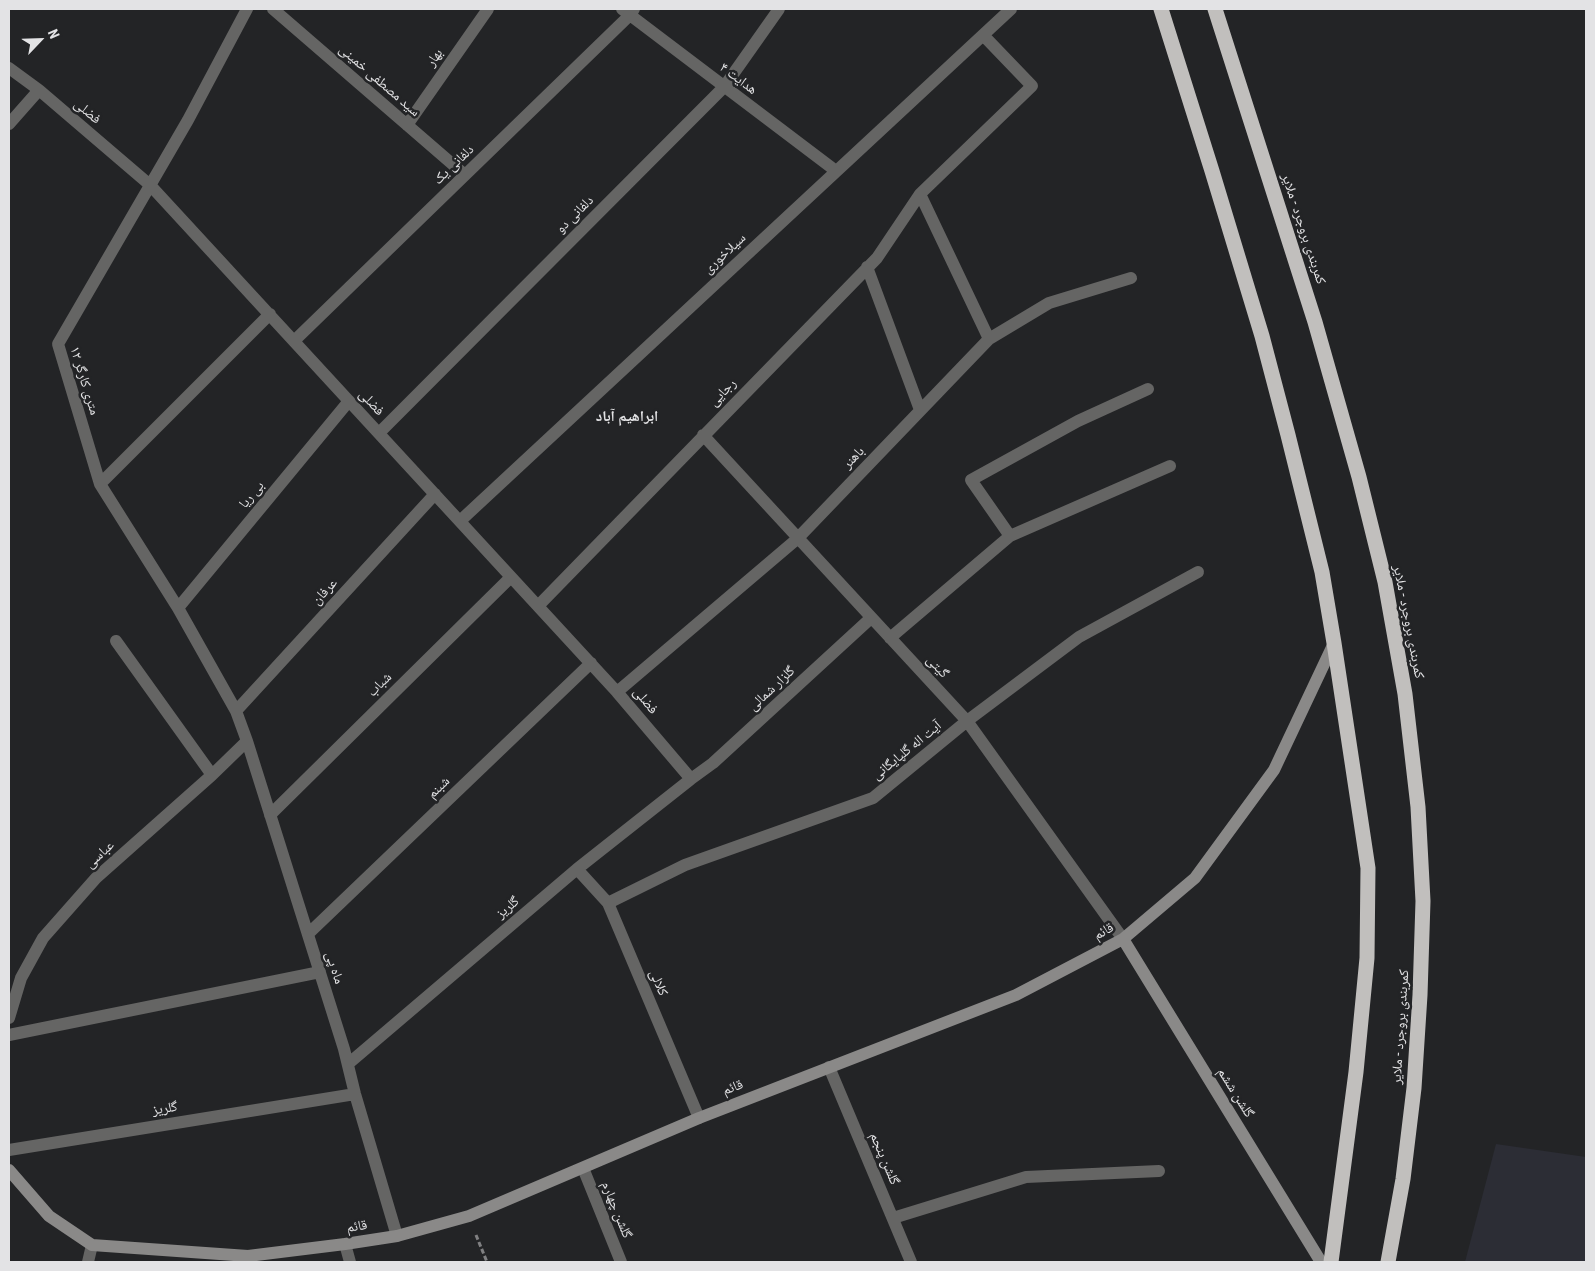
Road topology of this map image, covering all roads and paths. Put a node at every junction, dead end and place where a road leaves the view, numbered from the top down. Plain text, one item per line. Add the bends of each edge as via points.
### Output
1 (273, 9) edge
2 (488, 9) edge
3 (780, 9) edge
4 (1011, 9) edge
5 (1161, 9) edge
6 (1215, 9) edge
7 (241, 11) edge
8 (629, 11) edge
9 (983, 34) junction
10 (9, 68) edge
11 (724, 87) junction
12 (39, 90) junction
13 (9, 124) edge
14 (408, 125) junction
15 (836, 171) junction
16 (465, 175) junction
17 (150, 185) junction
18 (920, 194) junction
19 (867, 267) junction
20 (1131, 278) dead end
21 (270, 314) junction
22 (989, 339) junction
23 (294, 341) junction
24 (1148, 389) dead end
25 (349, 401) junction
26 (920, 410) junction
27 (379, 433) junction
28 (703, 436) junction
29 (1170, 466) dead end
30 (100, 484) junction
31 (435, 494) junction
32 (460, 521) junction
33 (1010, 536) junction
34 (797, 539) junction
35 (1198, 572) dead end
36 (511, 577) junction
37 (538, 606) junction
38 (178, 608) junction
39 (871, 618) junction
40 (890, 638) junction
41 (116, 641) dead end
42 (1334, 643) junction
43 (591, 663) junction
44 (617, 692) junction
45 (236, 711) junction
46 (967, 722) junction
47 (247, 741) junction
48 (212, 774) junction
49 (691, 779) junction
50 (270, 815) junction
51 (577, 869) junction
52 (608, 903) junction
53 (308, 934) junction
54 (1123, 940) junction
55 (320, 972) junction
56 (9, 1018) edge
57 (9, 1035) edge
58 (348, 1064) junction
59 (829, 1067) junction
60 (356, 1094) junction
61 (699, 1118) junction
62 (9, 1150) edge
63 (583, 1168) junction
64 (9, 1170) edge
65 (1159, 1171) dead end
66 (469, 1216) junction
67 (893, 1218) junction
68 (396, 1236) junction
69 (345, 1244) junction
70 (92, 1245) junction
71 (88, 1262) edge
72 (350, 1262) edge
73 (487, 1262) edge
74 (621, 1262) edge
75 (911, 1262) edge
76 (1321, 1262) edge
77 (1331, 1262) edge
78 (1388, 1262) edge

1 - 14 street, سید مصطفی خمینی
2 - 14 street, بهار
3 - 11 street, دلفانی دو
4 - 9 street, سیلاخوری
5 - 42 highway via 1262,336 1318,556
6 - 78 highway, کمربندی بروجرد - ملایر via 1315,322 1359,477 1385,582 1405,694 1419,817 1423,901 1414,1088 1403,1179
7 - 17 street, ۱۲ متری کارگر via 188,120
8 - 11 street, هدایت ۴
8 - 16 street, دلفانی یک
9 - 15 street, سیلاخوری
9 - 18 street, رجایی via 1032,86
10 - 12 street, فضلی
11 - 15 street, هدایت ۴
11 - 27 street, دلفانی دو
12 - 13 street
12 - 17 street, فضلی
14 - 16 street, سید مصطفی خمینی
15 - 32 street, سیلاخوری
16 - 23 street, دلفانی یک
17 - 21 street, فضلی
17 - 30 street, ۱۲ متری کارگر via 58,344
18 - 19 street, رجایی via 877,258
18 - 22 street
19 - 26 street
19 - 28 street, رجایی
20 - 22 street, باهنر via 1049,303
21 - 23 street, فضلی
21 - 30 street
22 - 26 street, باهنر
23 - 25 street, فضلی
24 - 33 street via 1078,421 971,480
25 - 27 street, فضلی
25 - 38 street, بی ریا
26 - 34 street, باهنر
27 - 31 street, فضلی
28 - 34 street, گیتی
28 - 37 street, رجایی
29 - 33 street
30 - 38 street, ۱۲ متری کارگر
31 - 32 street, فضلی
31 - 45 street, عرفان
32 - 36 street, فضلی
33 - 40 street
34 - 39 street, گیتی
34 - 44 street, باهنر
35 - 46 street, آیت اله گلپایگانی via 1078,637
36 - 37 street, فضلی
36 - 50 street, شباب
37 - 43 street, فضلی
38 - 45 street, ۱۲ متری کارگر
39 - 40 street, گیتی
39 - 49 street, گلزار شمالی via 713,763
40 - 46 street, گیتی
41 - 48 street
42 - 54 street, قائم via 1274,770 1194,878
42 - 77 highway via 1368,868 1368,958
43 - 44 street, فضلی
43 - 53 street, شبنم
44 - 49 street, فضلی
45 - 47 street, ماه پی
46 - 52 street, آیت اله گلپایگانی via 873,798 685,865
46 - 54 street, گیتی
47 - 48 street, عباسی
47 - 50 street, ماه پی
48 - 56 street, عباسی via 96,878 42,938 20,978
49 - 51 street, گلریز
50 - 53 street, ماه پی
51 - 52 street, کلالی
51 - 58 street, گلریز
52 - 61 street, کلالی
53 - 55 street, ماه پی
54 - 59 street, قائم via 1016,995
54 - 76 street, گلشن ششم
55 - 57 street
55 - 58 street, ماه پی
58 - 60 street, ماه پی
59 - 61 street, قائم
59 - 67 street, گلشن پنجم
60 - 62 street, گلریز
60 - 68 street, ماه پی
61 - 63 street, قائم
63 - 66 street, قائم
63 - 74 street, گلشن چهارم
64 - 70 street, قائم via 49,1216
65 - 67 street via 1026,1177
66 - 68 street, قائم
66 - 73 path
67 - 75 street, گلشن پنجم
68 - 69 street, قائم
69 - 70 street, قائم via 248,1256
69 - 72 street
70 - 71 street

